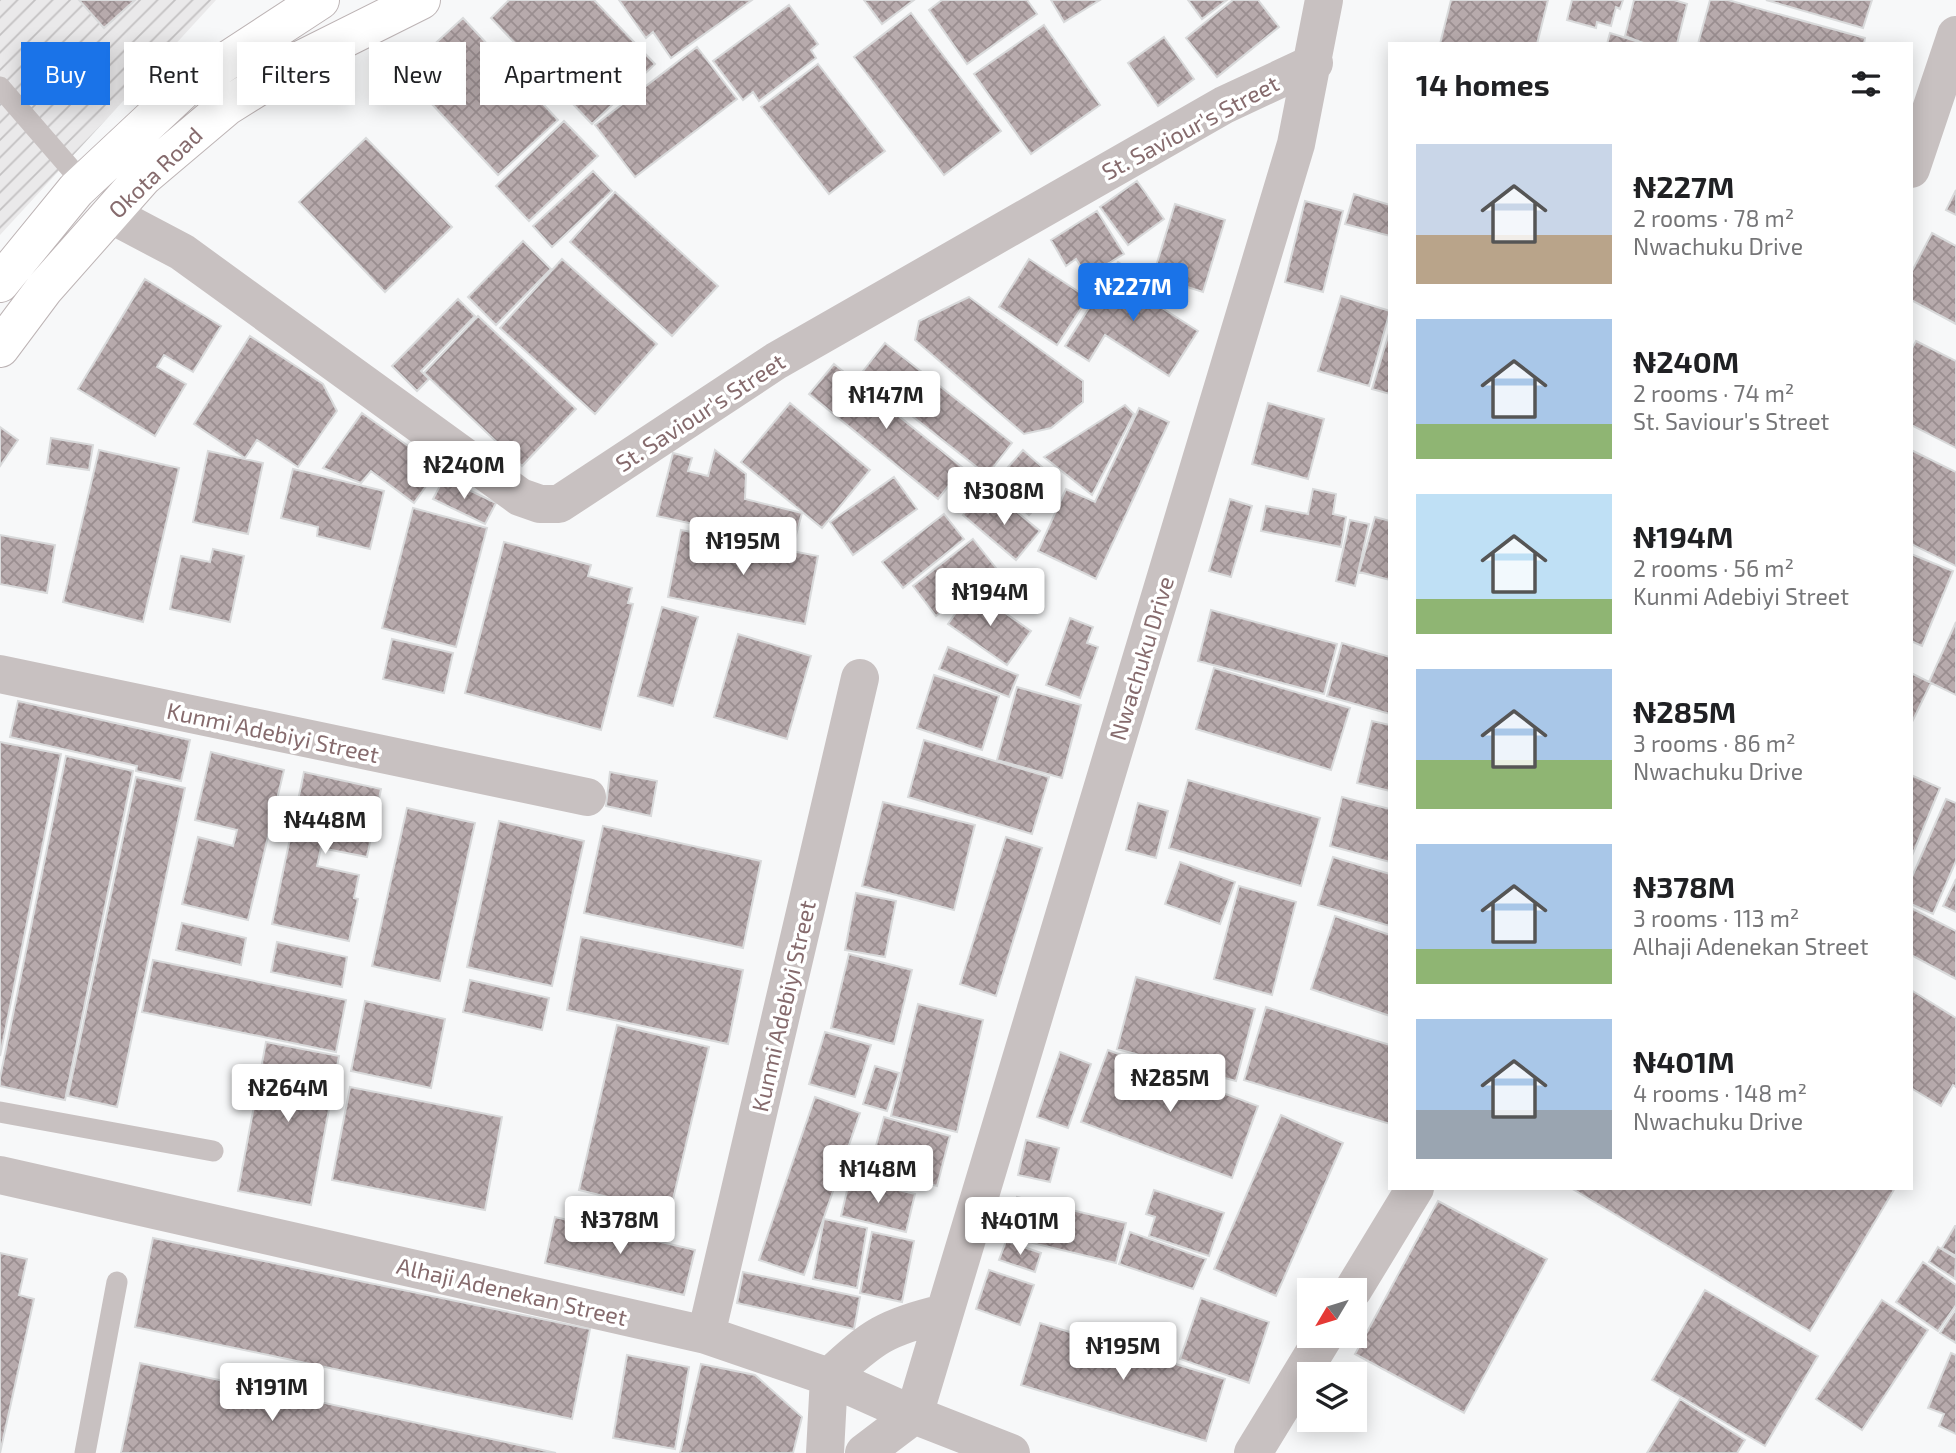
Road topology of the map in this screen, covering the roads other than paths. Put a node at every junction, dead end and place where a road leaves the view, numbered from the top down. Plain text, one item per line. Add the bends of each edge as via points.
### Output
1 (320, 0) edge
2 (421, 0) edge
3 (1324, 0) edge
4 (1956, 35) edge
5 (1314, 63) junction
6 (0, 87) edge
7 (1913, 163) edge
8 (84, 184) junction
9 (110, 214) junction
10 (0, 283) edge
11 (0, 348) edge
12 (0, 674) edge
13 (860, 678) dead end
14 (587, 797) dead end
15 (0, 1112) edge
16 (213, 1152) dead end
17 (0, 1175) edge
18 (1414, 1190) edge
19 (1360, 1278) edge
20 (117, 1282) dead end
21 (944, 1313) junction
22 (706, 1335) junction
23 (1317, 1348) edge
24 (829, 1377) junction
25 (914, 1415) junction
26 (85, 1453) edge
27 (825, 1453) edge
28 (864, 1453) edge
29 (1010, 1453) edge
30 (1253, 1453) edge

1 - 8 main road, Okota Road via 184,89
2 - 9 main road, Okota Road via 301,60 227,106 143,177
3 - 5 street, Nwachuku Drive
4 - 7 street
5 - 9 street, St. Saviour's Street via 1224,105 776,361 559,503 540,504 520,497 182,252
5 - 21 street, Nwachuku Drive via 1292,158
6 - 8 lane
8 - 10 main road, Okota Road
9 - 11 main road, Okota Road
12 - 14 street, Kunmi Adebiyi Street
13 - 22 street, Kunmi Adebiyi Street
15 - 16 lane
17 - 22 street, Alhaji Adenekan Street
18 - 19 street
20 - 26 lane
21 - 24 street via 893,1326 866,1342
21 - 25 street, Nwachuku Drive
22 - 24 street, Alhaji Adenekan Street
23 - 30 street
24 - 25 street, Alhaji Adenekan Street
24 - 27 street
25 - 28 street
25 - 29 street, Alhaji Adenekan Street

